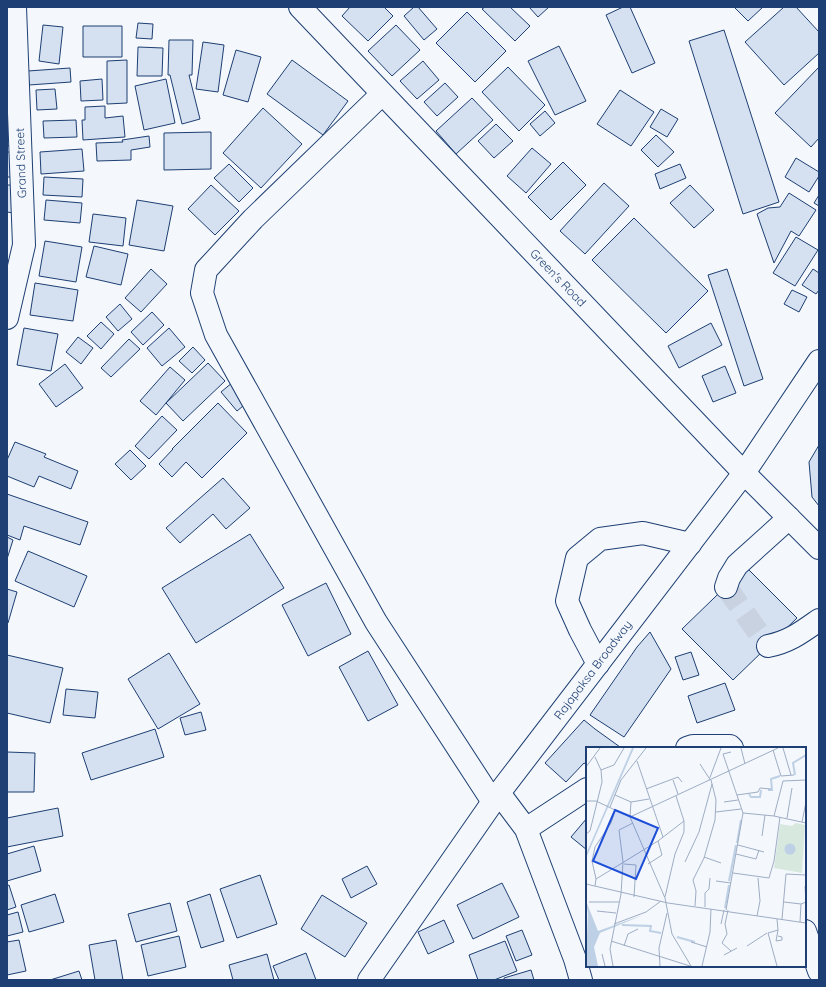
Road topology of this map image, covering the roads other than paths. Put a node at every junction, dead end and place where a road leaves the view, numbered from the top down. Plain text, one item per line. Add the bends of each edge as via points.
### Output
1 (15, 7) edge
2 (300, 7) edge
3 (382, 94) junction
4 (7, 318) edge
5 (819, 361) edge
6 (744, 473) junction
7 (790, 518) junction
8 (690, 544) junction
9 (819, 548) edge
10 (726, 587) dead end
11 (819, 620) edge
12 (768, 646) dead end
13 (598, 664) junction
14 (690, 747) edge
15 (731, 747) edge
16 (586, 790) edge
17 (496, 798) junction
18 (526, 829) junction
19 (806, 934) edge
20 (819, 971) edge
21 (369, 980) edge
22 (581, 980) edge

1 - 4 street, Grand Street via 24,245
2 - 3 street, Green's Road
3 - 6 street, Green's Road
3 - 17 street via 254,219 206,270 202,293 216,335 376,622
5 - 6 street, Rajapaksa Broadway
6 - 7 street, Green's Road
6 - 8 street, Rajapaksa Broadway
7 - 9 street, Green's Road
7 - 10 street via 736,565
8 - 13 street, Rajapaksa Broadway
8 - 13 street via 643,533 600,539 577,558 567,601
11 - 12 street via 796,636
13 - 17 street, Rajapaksa Broadway
14 - 15 street
16 - 18 street
17 - 18 street
17 - 21 street, Rajapaksa Broadway
18 - 22 street
19 - 20 street

